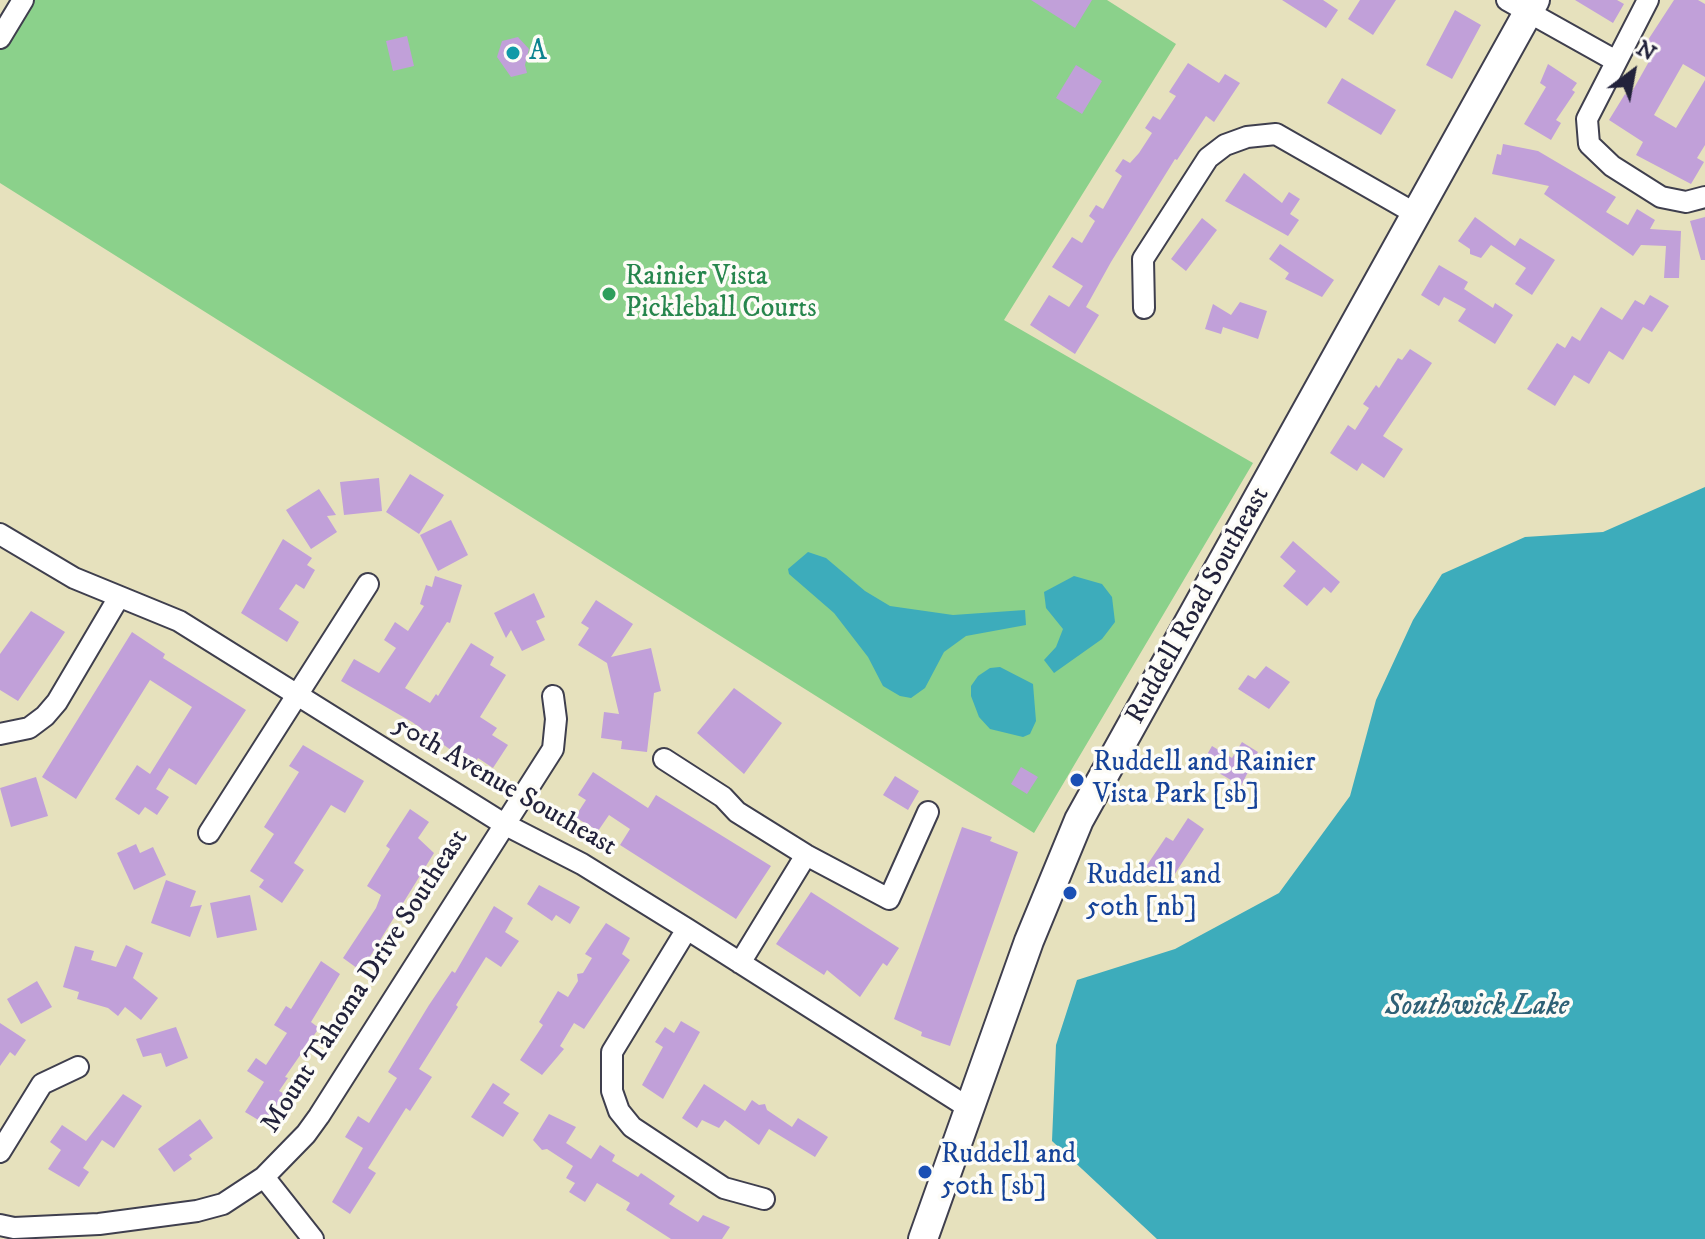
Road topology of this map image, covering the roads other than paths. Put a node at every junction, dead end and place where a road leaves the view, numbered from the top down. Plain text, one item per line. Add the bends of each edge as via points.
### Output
1 (23, 0) edge
2 (1648, 0) edge
3 (1523, 4) edge
4 (0, 38) edge
5 (1616, 61) junction
6 (1705, 197) edge
7 (1416, 214) junction
8 (1144, 308) dead end
9 (0, 534) edge
10 (368, 584) dead end
11 (119, 597) junction
12 (297, 695) junction
13 (553, 696) dead end
14 (0, 734) edge
15 (664, 759) dead end
16 (928, 812) dead end
17 (504, 824) junction
18 (209, 833) dead end
19 (806, 855) junction
20 (687, 929) junction
21 (740, 963) junction
22 (78, 1067) dead end
23 (969, 1108) junction
24 (0, 1152) edge
25 (264, 1177) junction
26 (764, 1199) dead end
27 (0, 1225) edge
28 (100, 1232) edge
29 (313, 1239) edge
30 (923, 1239) edge

1 - 4 street
2 - 5 street
3 - 5 street
3 - 7 main road, Ruddell Road Southeast
5 - 6 street via 1587,119 1589,144 1612,166 1661,197 1686,202
7 - 8 street via 1276,134 1247,137 1208,158 1143,259
7 - 23 main road, Ruddell Road Southeast via 1079,820
9 - 11 street, 50th Avenue Southeast via 74,578
10 - 12 street
11 - 12 street, 50th Avenue Southeast via 179,621
11 - 14 street via 51,709 29,728
12 - 17 street, 50th Avenue Southeast
12 - 18 street
13 - 17 street, Mount Tahoma Drive Southeast via 553,749
15 - 19 street
16 - 19 street via 889,899
17 - 20 street, 50th Avenue Southeast via 582,864
17 - 25 street, Mount Tahoma Drive Southeast via 319,1116
19 - 21 street
20 - 21 street, 50th Avenue Southeast
20 - 26 street via 612,1052 612,1091 632,1127 724,1188
21 - 23 street, 50th Avenue Southeast
22 - 24 street via 42,1084
23 - 30 main road, Ruddell Road Southeast
25 - 28 street, Mount Tahoma Drive Southeast via 223,1204
25 - 29 street
27 - 28 street, Mount Tahoma Drive Southeast

